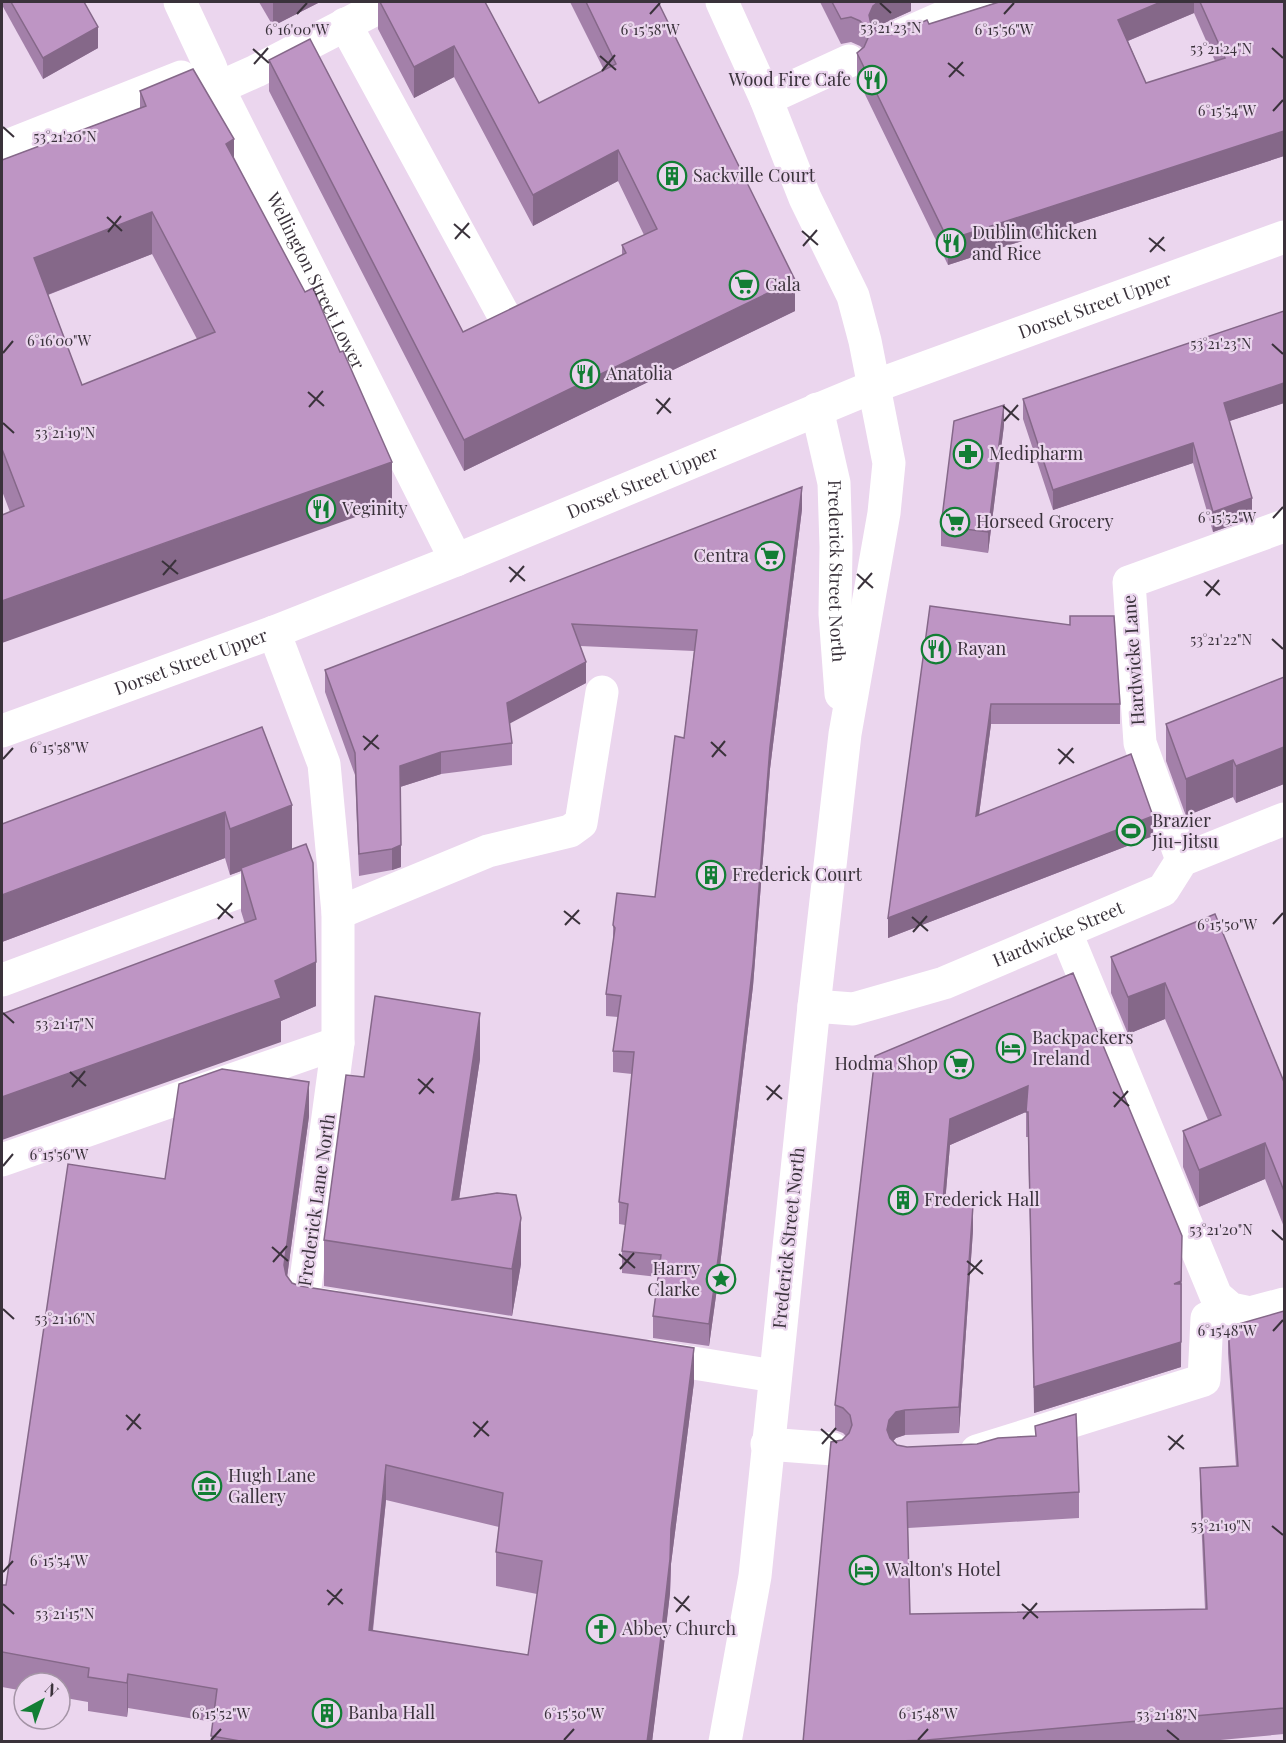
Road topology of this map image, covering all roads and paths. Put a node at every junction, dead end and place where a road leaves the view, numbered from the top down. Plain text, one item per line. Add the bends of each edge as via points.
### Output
1 (180, 2) edge
2 (389, 2) edge
3 (722, 2) edge
4 (978, 2) edge
5 (345, 24) junction
6 (888, 42) edge
7 (849, 61) dead end
8 (214, 77) junction
9 (766, 99) junction
10 (2, 148) edge
11 (1284, 237) edge
12 (502, 312) edge
13 (875, 386) junction
14 (817, 409) junction
15 (1284, 526) edge
16 (456, 560) junction
17 (274, 632) junction
18 (602, 692) dead end
19 (2, 731) edge
20 (845, 734) junction
21 (1284, 819) edge
22 (333, 857) junction
23 (1182, 860) junction
24 (338, 913) junction
25 (1066, 933) junction
26 (2, 980) edge
27 (814, 1006) junction
28 (338, 1042) junction
29 (2, 1160) edge
30 (1284, 1304) edge
31 (362, 1311) edge
32 (1207, 1318) dead end
33 (622, 1352) edge
34 (774, 1376) junction
35 (767, 1444) junction
36 (833, 1449) edge
37 (952, 1452) edge
38 (725, 1742) edge

1 - 8 main road, Wellington Street Lower
2 - 5 main road
3 - 9 main road, Frederick Street North
4 - 6 main road
5 - 8 main road via 256,71
5 - 12 main road
7 - 9 main road
8 - 10 main road
8 - 16 main road, Wellington Street Lower
9 - 13 main road, Frederick Street North via 805,198 853,296
11 - 13 main road, Dorset Street Upper
13 - 14 main road, Dorset Street Upper
13 - 20 main road, Frederick Street North via 889,464
14 - 16 main road, Dorset Street Upper
14 - 20 main road, Frederick Street North via 834,483 835,614
15 - 23 main road, Hardwicke Lane via 1129,582 1140,743
16 - 17 main road, Dorset Street Upper
17 - 19 main road, Dorset Street Upper
17 - 22 main road, Frederick Lane North via 324,764
18 - 24 main road via 581,823 570,831 488,851
20 - 27 main road, Frederick Street North
21 - 23 main road
22 - 24 main road, Frederick Lane North
22 - 26 main road
23 - 25 main road, Hardwicke Street via 1163,890
24 - 28 main road, Frederick Lane North
25 - 27 main road, Hardwicke Street via 944,983 853,1009
25 - 30 main road via 1216,1296 1230,1309 1250,1313
27 - 34 main road, Frederick Street North
28 - 29 main road
28 - 31 main road, Frederick Lane North via 303,1302
32 - 37 main road via 1204,1380 976,1451
33 - 34 main road
34 - 35 main road, Frederick Street North
35 - 36 main road
35 - 38 main road, Frederick Street North via 755,1576

